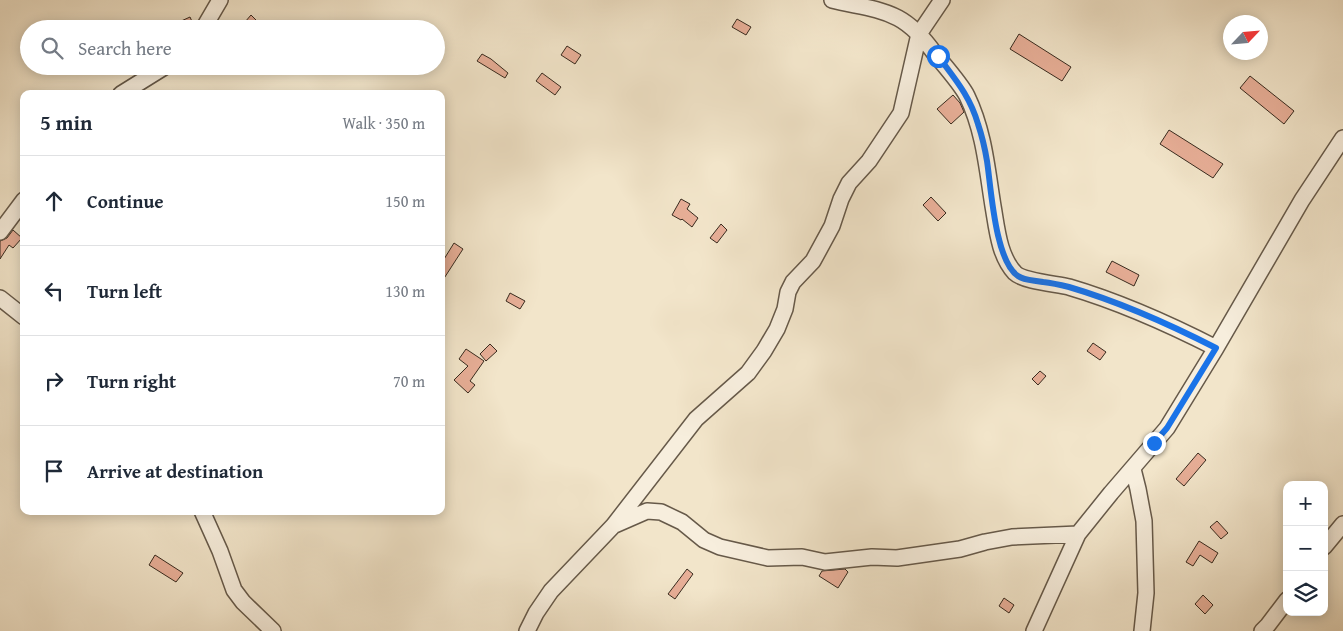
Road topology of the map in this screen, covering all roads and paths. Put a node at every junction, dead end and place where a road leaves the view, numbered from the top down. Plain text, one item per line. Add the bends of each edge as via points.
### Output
1 (220, 0) edge
2 (832, 0) edge
3 (942, 0) edge
4 (208, 20) edge
5 (919, 34) junction
6 (151, 75) edge
7 (127, 90) edge
8 (1343, 138) edge
9 (20, 205) edge
10 (0, 232) edge
11 (0, 298) edge
12 (20, 314) edge
13 (1216, 348) junction
14 (1133, 469) junction
15 (204, 515) edge
16 (1343, 524) edge
17 (613, 526) junction
18 (1078, 534) junction
19 (1328, 542) edge
20 (1283, 605) edge
21 (273, 631) edge
22 (526, 631) edge
23 (1034, 631) edge
24 (1142, 631) edge
25 (1262, 631) edge

1 - 4 street
2 - 5 street via 874,8 898,18
3 - 5 street
5 - 13 street via 966,94 978,123 1001,245 1006,261 1016,275 1026,280 1069,287 1134,309
5 - 17 street via 901,113 850,183 813,261 792,282 777,329 764,351 748,373 696,419
6 - 7 street
8 - 13 street via 1302,200
9 - 10 street
11 - 12 street
13 - 14 street via 1167,428
14 - 18 street
14 - 24 street via 1144,521 1146,593
15 - 21 street via 234,590
16 - 19 street
17 - 18 street via 647,511 661,512 720,547 768,558 802,557 825,562 897,558 1012,537
17 - 22 street via 551,591
18 - 23 street
20 - 25 street

